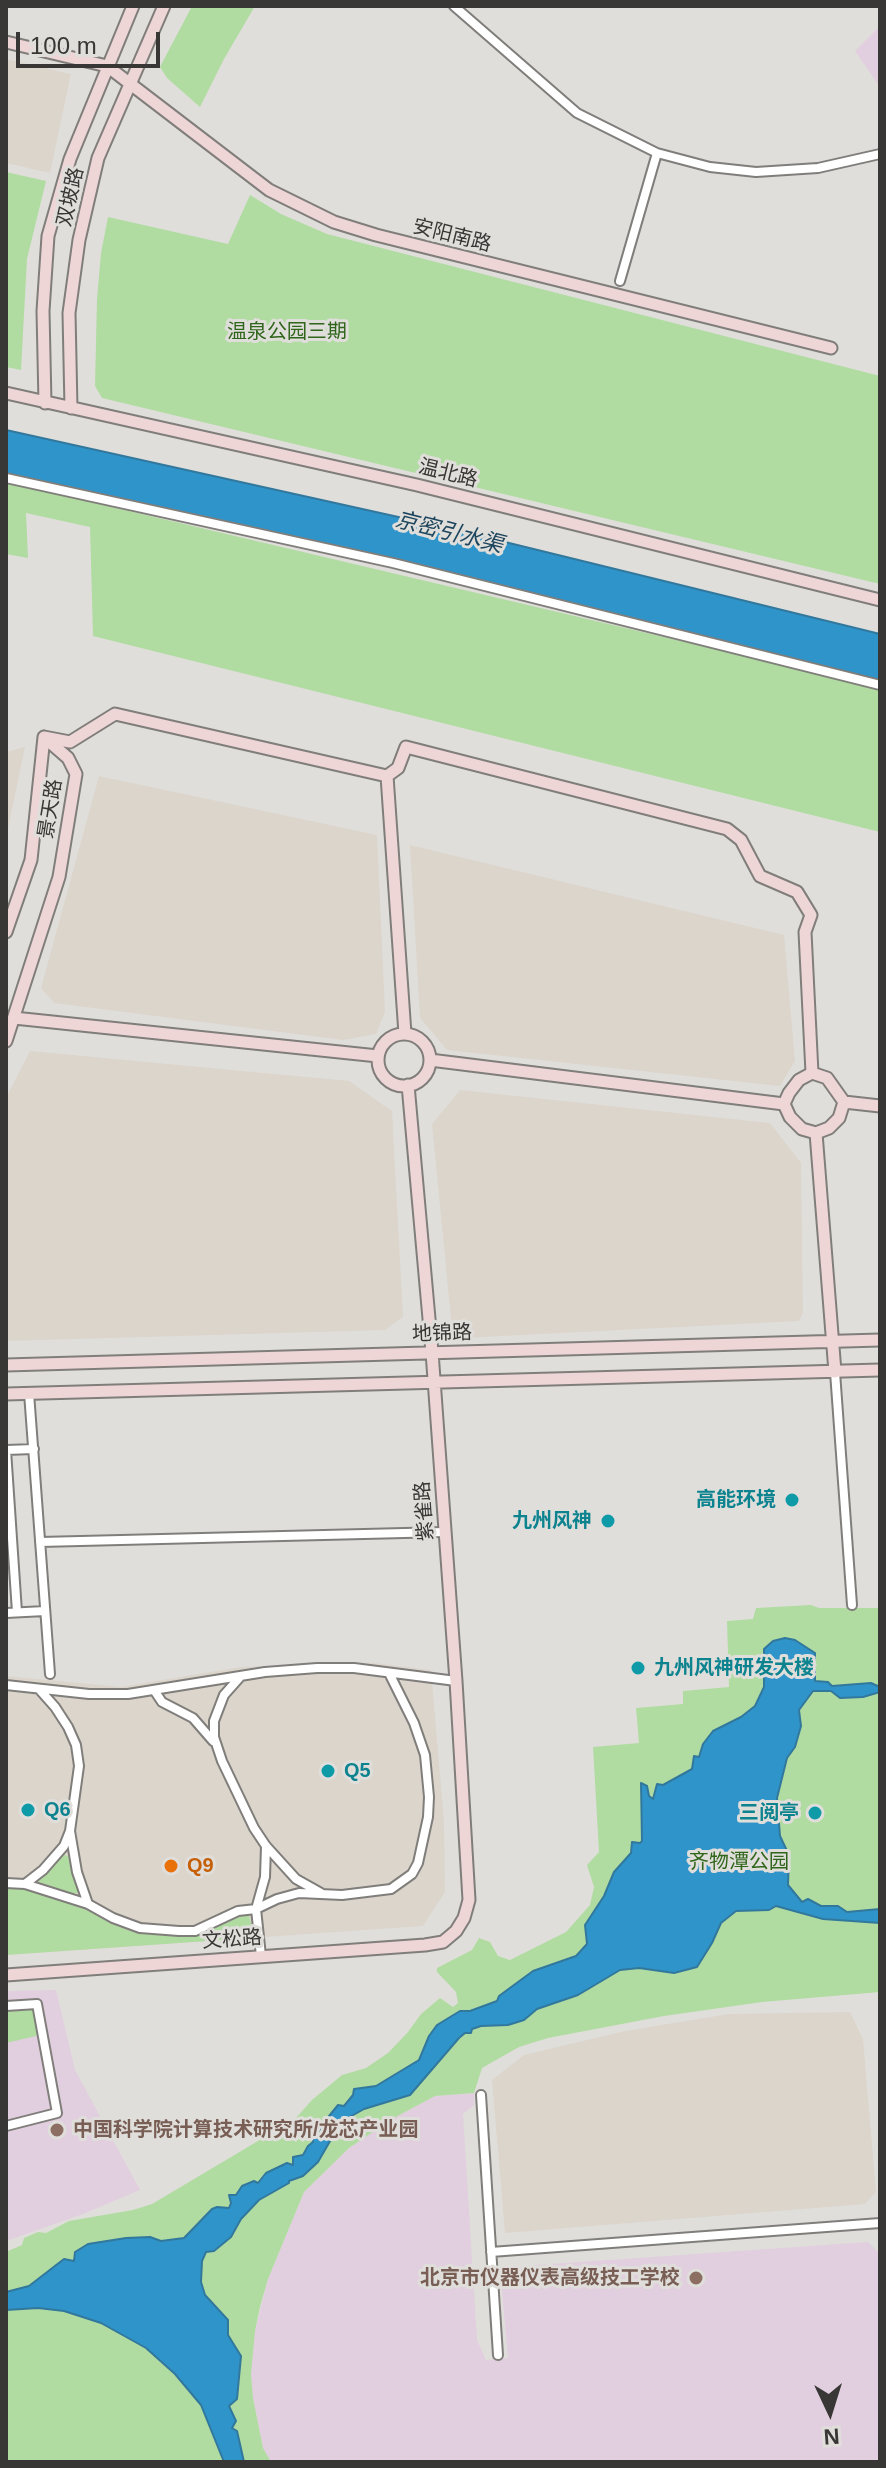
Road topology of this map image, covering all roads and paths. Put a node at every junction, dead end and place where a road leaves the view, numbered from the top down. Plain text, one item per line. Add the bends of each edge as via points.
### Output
1 (133, 6) edge
2 (164, 6) edge
3 (454, 6) edge
4 (6, 42) edge
5 (107, 66) junction
6 (129, 82) junction
7 (657, 153) junction
8 (880, 154) edge
9 (620, 281) dead end
10 (831, 348) dead end
11 (6, 393) edge
12 (45, 403) junction
13 (71, 408) junction
14 (6, 478) edge
15 (880, 600) edge
16 (880, 685) edge
17 (44, 737) junction
18 (387, 776) junction
19 (6, 932) edge
20 (14, 1018) junction
21 (405, 1034) junction
22 (6, 1041) edge
23 (378, 1056) junction
24 (430, 1060) junction
25 (812, 1073) junction
26 (408, 1085) junction
27 (844, 1102) junction
28 (784, 1104) junction
29 (880, 1106) edge
30 (816, 1133) junction
31 (880, 1340) edge
32 (833, 1341) junction
33 (432, 1352) junction
34 (6, 1365) edge
35 (880, 1370) edge
36 (835, 1372) junction
37 (434, 1381) junction
38 (29, 1393) junction
39 (6, 1394) edge
40 (34, 1449) junction
41 (6, 1450) edge
42 (445, 1532) junction
43 (40, 1542) junction
44 (852, 1605) dead end
45 (45, 1611) junction
46 (17, 1612) junction
47 (6, 1613) edge
48 (389, 1673) junction
49 (50, 1674) dead end
50 (241, 1676) junction
51 (456, 1681) junction
52 (6, 1685) edge
53 (39, 1689) junction
54 (154, 1690) junction
55 (217, 1748) junction
56 (70, 1831) junction
57 (266, 1846) junction
58 (6, 1883) edge
59 (25, 1884) junction
60 (321, 1893) junction
61 (88, 1904) junction
62 (256, 1909) junction
63 (456, 1931) joint
64 (261, 1956) junction
65 (6, 1975) edge
66 (6, 2006) edge
67 (481, 2095) dead end
68 (6, 2126) edge
69 (880, 2223) edge
70 (491, 2252) junction
71 (498, 2355) dead end

1 - 5 street, 双坡路
2 - 6 street, 双坡路
3 - 7 street via 577,113
4 - 5 street
5 - 6 street, 安阳南路
5 - 12 street, 双坡路 via 70,159 48,236
6 - 10 street, 安阳南路 via 269,190 334,222
6 - 13 street, 双坡路 via 98,158 79,240 69,313
7 - 8 street via 756,172 818,168
7 - 9 street
11 - 12 street, 温北路
12 - 13 street, 温北路
13 - 15 street, 温北路 via 417,485
14 - 16 street via 393,563
17 - 18 street via 70,742 115,714
17 - 19 street, 景天路 via 31,860
17 - 20 street, 景天路 via 68,758 76,774 59,877
18 - 21 street
18 - 25 street via 398,768 406,747 727,829 741,840 760,876 797,892 811,915 805,932
20 - 22 street, 景天路
20 - 23 street
21 - 23 street via 391,1038
21 - 24 street via 426,1045
23 - 26 street via 386,1078
24 - 26 street via 424,1077
24 - 28 street
25 - 27 street via 827,1078
25 - 28 street via 799,1080
26 - 33 street, 紫雀路
27 - 29 street
27 - 30 street via 839,1118
28 - 30 street via 802,1129
30 - 32 street
31 - 32 street, 地锦路
32 - 33 street, 地锦路
32 - 36 street
33 - 34 street, 地锦路
33 - 37 street, 紫雀路
35 - 36 street
36 - 37 street
36 - 44 street
37 - 38 street
37 - 42 street, 紫雀路
38 - 39 street
38 - 40 street
40 - 41 street
40 - 43 street
41 - 46 street
42 - 43 street
42 - 51 street, 紫雀路
43 - 45 street
45 - 46 street
45 - 49 street
46 - 47 street
48 - 50 street via 317,1668
48 - 51 street
48 - 60 street via 414,1723 426,1765 428,1817 418,1863 391,1889
50 - 54 street
50 - 55 street via 218,1707
51 - 63 street, 紫雀路 via 469,1900
52 - 53 street
53 - 54 street via 89,1694
53 - 56 street via 68,1727 79,1758
54 - 55 street via 162,1702 199,1724
55 - 57 street
56 - 59 street via 57,1855
56 - 61 street
57 - 60 street via 296,1879
57 - 62 street
58 - 59 street
59 - 61 street
60 - 62 street via 299,1893
61 - 62 street via 140,1928 179,1931 195,1931 238,1911
62 - 64 street
63 - 64 street, 文松路 via 443,1942 425,1945
64 - 65 street, 文松路
66 - 68 street via 37,2004 57,2113
67 - 70 street
69 - 70 street
70 - 71 street

